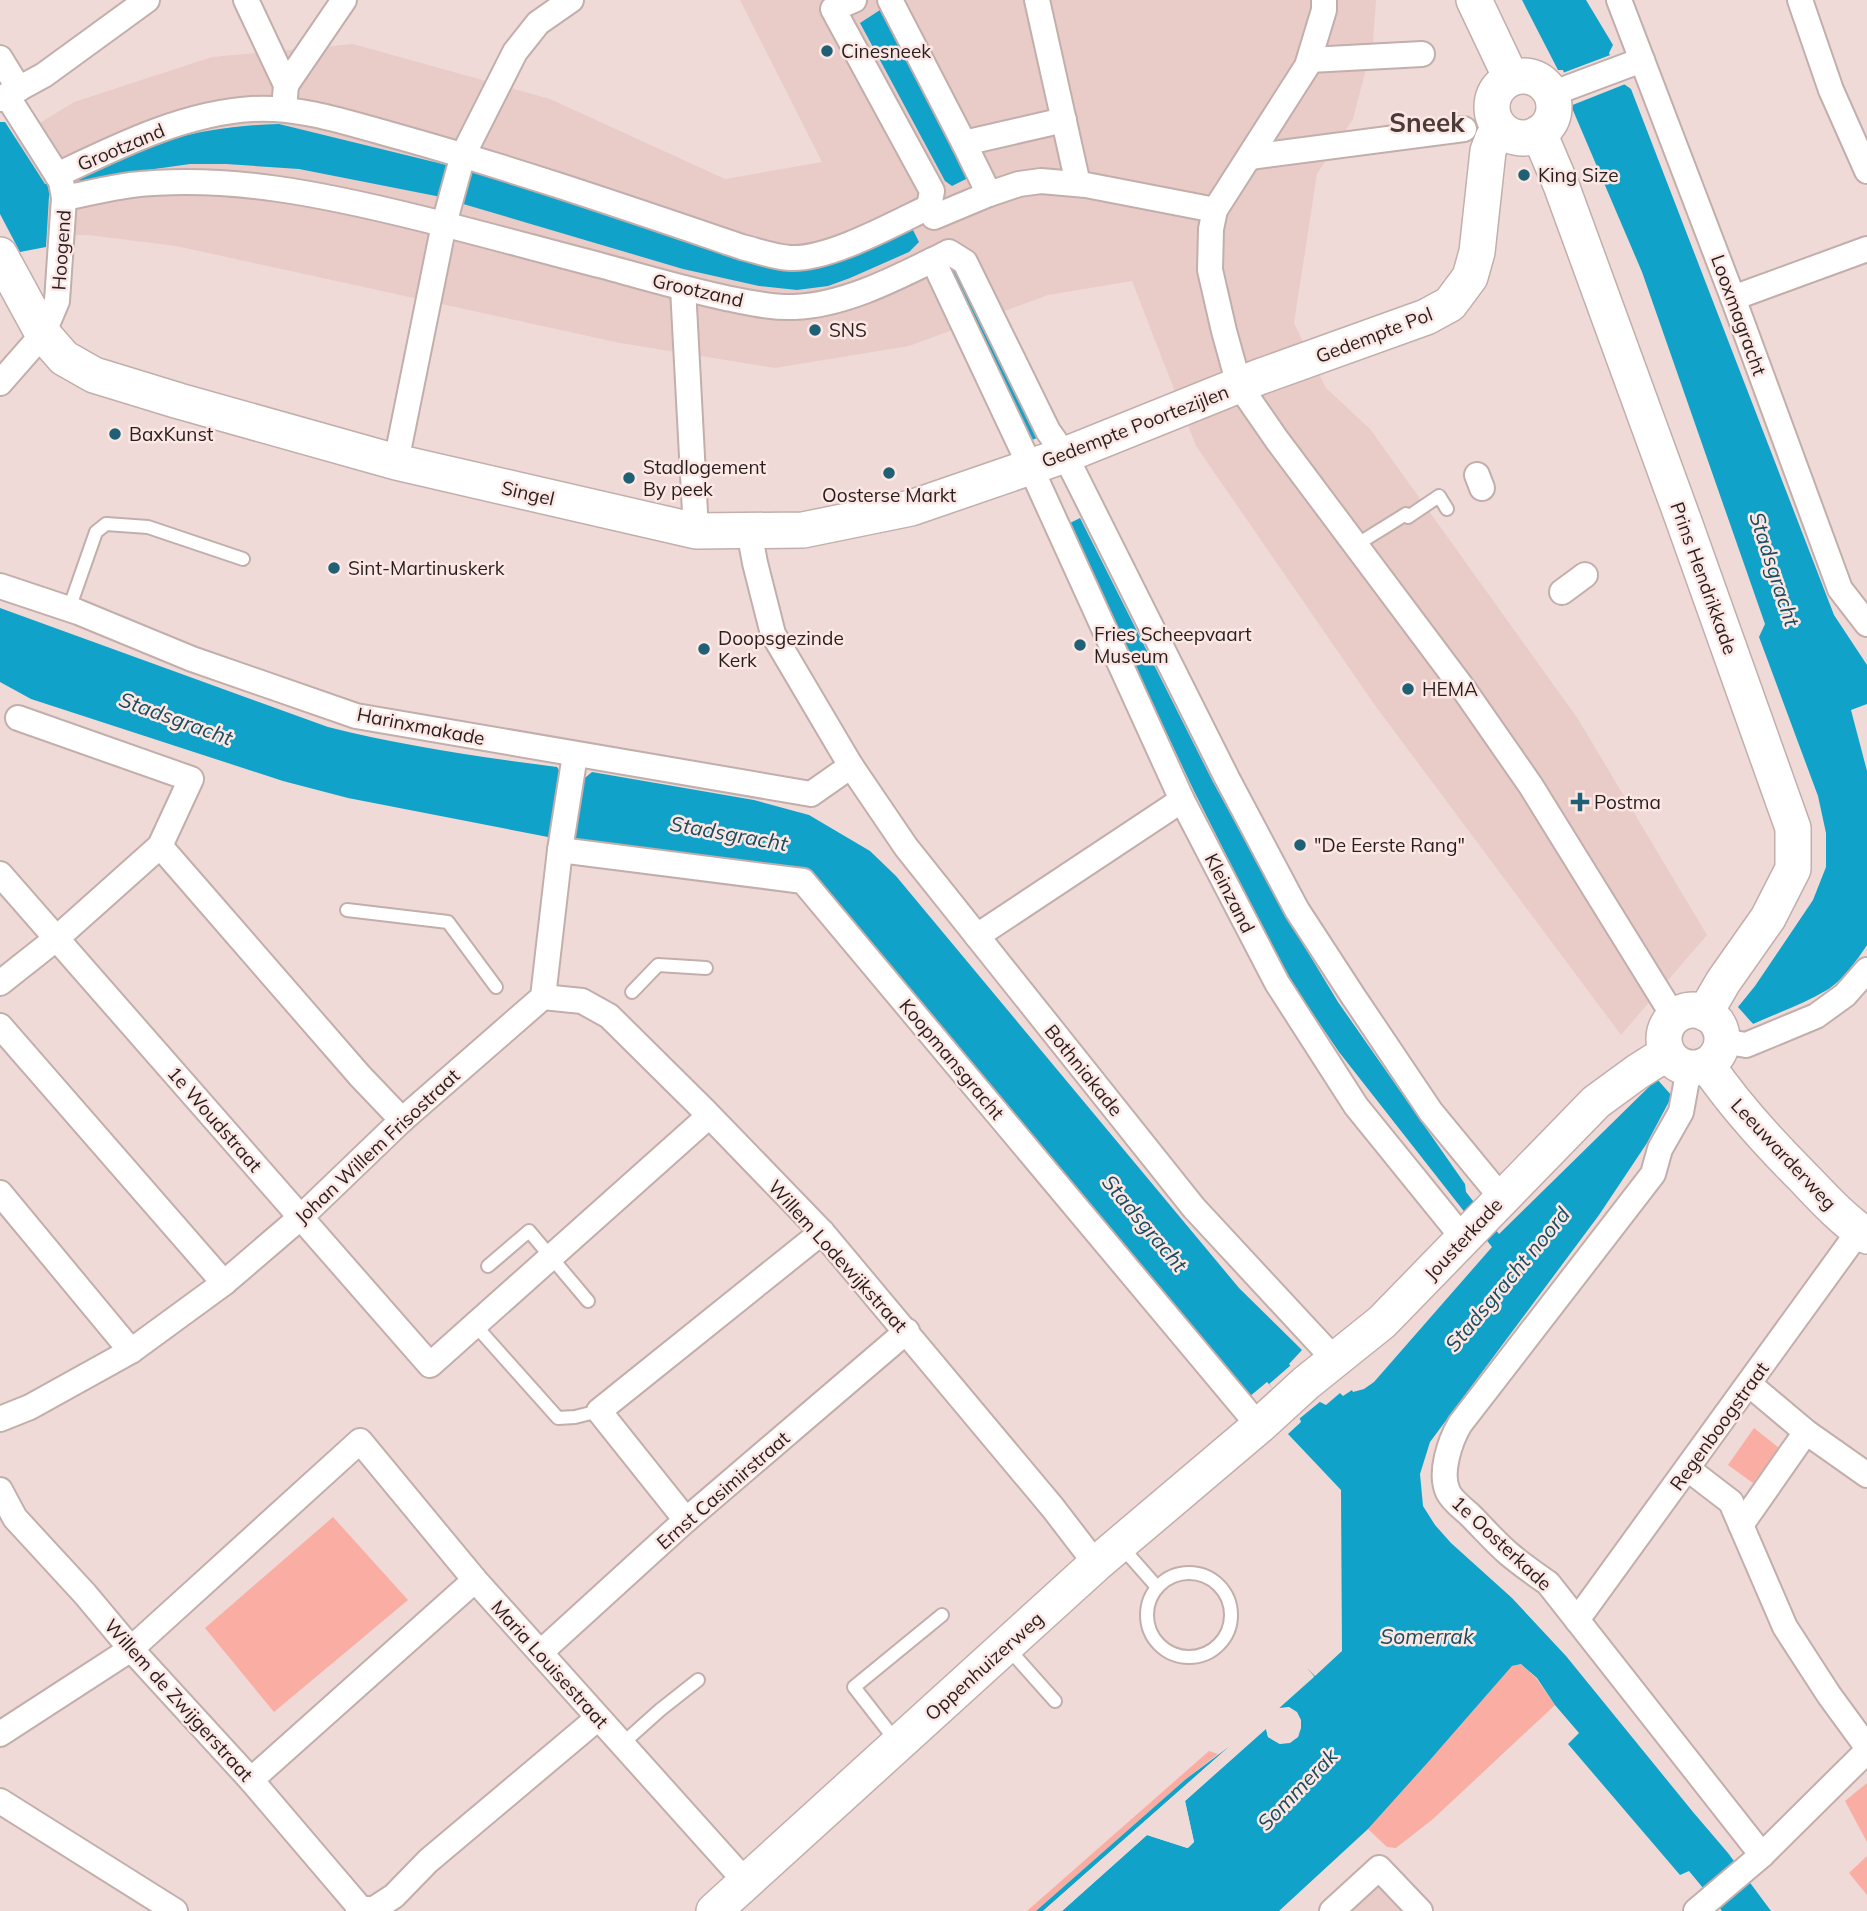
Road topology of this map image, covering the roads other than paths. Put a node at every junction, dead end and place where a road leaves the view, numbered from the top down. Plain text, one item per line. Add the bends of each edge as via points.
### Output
1 (147, 0) edge
2 (246, 0) edge
3 (344, 0) edge
4 (571, 0) edge
5 (890, 0) edge
6 (1037, 0) edge
7 (1324, 0) edge
8 (1474, 0) edge
9 (1619, 0) edge
10 (1800, 0) edge
11 (839, 3) edge
12 (1422, 54) dead end
13 (0, 58) edge
14 (1310, 60) junction
15 (1632, 64) junction
16 (1511, 78) junction
17 (1558, 92) junction
18 (8, 95) edge
19 (285, 97) junction
20 (1064, 120) junction
21 (1464, 129) dead end
22 (1500, 129) junction
23 (1539, 133) junction
24 (964, 143) junction
25 (1250, 156) junction
26 (462, 161) junction
27 (1867, 171) edge
28 (57, 174) junction
29 (1078, 184) junction
30 (989, 194) junction
31 (64, 198) junction
32 (1214, 210) junction
33 (932, 212) junction
34 (447, 213) junction
35 (1867, 248) edge
36 (0, 255) edge
37 (941, 256) junction
38 (683, 288) junction
39 (1733, 298) junction
40 (43, 334) junction
41 (0, 383) edge
42 (1239, 385) junction
43 (1065, 455) junction
44 (396, 462) junction
45 (1030, 466) junction
46 (1090, 504) junction
47 (1447, 509) dead end
48 (1052, 516) junction
49 (696, 531) junction
50 (749, 531) junction
51 (1356, 545) junction
52 (243, 559) dead end
53 (1585, 575) dead end
54 (0, 586) edge
55 (1562, 592) dead end
56 (69, 609) junction
57 (1863, 613) edge
58 (18, 718) dead end
59 (574, 762) junction
60 (851, 766) junction
61 (1182, 800) junction
62 (561, 845) junction
63 (160, 846) junction
64 (0, 874) edge
65 (347, 910) dead end
66 (977, 936) junction
67 (57, 938) junction
68 (706, 968) dead end
69 (1867, 970) edge
70 (0, 983) edge
71 (496, 987) dead end
72 (632, 992) dead end
73 (543, 997) junction
74 (0, 1027) edge
75 (1697, 1047) junction
76 (709, 1115) junction
77 (402, 1120) junction
78 (0, 1193) edge
79 (301, 1217) junction
80 (1481, 1219) junction
81 (822, 1232) junction
82 (1863, 1234) edge
83 (552, 1256) junction
84 (488, 1266) dead end
85 (224, 1283) junction
86 (588, 1301) dead end
87 (475, 1325) junction
88 (907, 1331) junction
89 (131, 1351) junction
90 (1335, 1360) junction
91 (1749, 1384) junction
92 (599, 1411) junction
93 (0, 1419) edge
94 (1259, 1426) junction
95 (1806, 1432) junction
96 (1688, 1469) junction
97 (1867, 1475) edge
98 (0, 1490) edge
99 (686, 1520) junction
100 (1741, 1525) junction
101 (1108, 1555) junction
102 (475, 1580) junction
103 (1157, 1587) junction
104 (942, 1615) dead end
105 (1577, 1620) junction
106 (1009, 1643) junction
107 (131, 1649) junction
108 (541, 1652) junction
109 (698, 1680) dead end
110 (1055, 1701) dead end
111 (598, 1718) junction
112 (0, 1734) edge
113 (622, 1744) junction
114 (899, 1744) junction
115 (1867, 1749) edge
116 (251, 1780) junction
117 (0, 1801) edge
118 (1754, 1862) junction
119 (746, 1882) junction
120 (1701, 1906) edge
121 (360, 1910) edge
122 (175, 1911) edge
123 (714, 1911) edge
124 (1332, 1911) edge
125 (1420, 1911) edge

1 - 18 street via 44,75
2 - 19 street
3 - 19 street
4 - 26 street via 538,23 515,52
5 - 24 street
6 - 20 street
7 - 14 street
8 - 16 main road
9 - 15 street, Looxmagracht
10 - 27 street via 1831,90
11 - 33 street, Kleinzand via 932,191
12 - 14 street
13 - 18 street
14 - 25 street
15 - 17 street
15 - 39 street, Looxmagracht
16 - 17 main road via 1534,78
16 - 22 main road via 1499,87 1492,101
17 - 23 main road via 1553,116
18 - 28 street
19 - 26 street, Grootzand via 328,118
19 - 28 street, Grootzand via 252,109 173,125
20 - 24 street
20 - 29 street
21 - 25 street
22 - 23 main road via 1519,138
22 - 42 main road, Gedempte Pol via 1488,151 1470,277 1450,304 1426,317
23 - 75 main road, Prins Hendrikkade via 1793,828 1793,869 1768,918 1723,982
24 - 30 street
25 - 32 street
26 - 33 street, Grootzand via 791,258 828,252
26 - 34 street
28 - 31 street, Grootzand
29 - 30 street, Grootzand via 1041,181
29 - 32 street, Grootzand
30 - 33 street, Grootzand
31 - 34 street, Grootzand via 133,185 253,186
31 - 40 street, Hoogend via 57,301
32 - 42 street via 1210,270
33 - 37 street, Kleinzand
34 - 38 street, Grootzand
34 - 44 street
35 - 39 street
36 - 40 main road, Hoogend
37 - 38 street, Grootzand via 867,289 811,305 768,305
37 - 43 street via 965,262 1048,431
37 - 45 street, Kleinzand
38 - 49 street
39 - 57 street, Looxmagracht via 1840,589
40 - 41 street
40 - 44 main road, Singel via 64,358 94,375
42 - 43 main road, Gedempte Poortezijlen
42 - 51 street
43 - 45 main road, Gedempte Poortezijlen
43 - 46 street
44 - 49 main road, Singel
45 - 48 street, Kleinzand
45 - 50 main road, Singel via 911,508 803,530
46 - 48 street via 1063,501
46 - 80 street via 1297,910 1431,1112
47 - 51 lane via 1439,496
48 - 61 street, Kleinzand
49 - 50 main road, Singel
50 - 60 street, Bothniakade via 773,634
51 - 75 street via 1531,786
52 - 56 lane via 148,527 106,524 96,532
53 - 55 street
54 - 56 street, Harinxmakade
56 - 59 street, Harinxmakade via 192,659 356,716
58 - 63 street via 191,779
59 - 60 street, Harinxmakade via 811,794
59 - 62 street
60 - 66 street, Bothniakade
61 - 66 street
61 - 80 street, Kleinzand via 1277,983 1356,1106
62 - 73 street
62 - 94 street, Koopmansgracht via 803,881
63 - 67 street
63 - 77 street
64 - 67 street, 1e Woudstraat
65 - 71 lane via 448,922
66 - 90 street, Bothniakade via 1194,1208
67 - 70 street
67 - 79 street, 1e Woudstraat
68 - 72 lane via 658,965
69 - 75 street via 1816,1016 1746,1045
73 - 76 street, Willem Lodewijkstraat via 582,1001 614,1011
73 - 77 street, Johan Willem Frisostraat
74 - 85 street
75 - 80 main road, Jousterkade via 1637,1072 1596,1102
75 - 82 main road, Leeuwarderweg via 1723,1088 1767,1140
75 - 105 street, 1e Oosterkade via 1681,1112 1660,1149 1653,1174 1460,1424 1448,1451 1445,1480 1457,1504 1507,1553 1548,1583
76 - 81 street, Willem Lodewijkstraat
76 - 83 street
77 - 79 street, Johan Willem Frisostraat
78 - 89 street
79 - 85 street, Johan Willem Frisostraat
79 - 87 street, 1e Woudstraat via 430,1365
80 - 90 main road, Jousterkade via 1382,1322
81 - 88 street, Willem Lodewijkstraat
81 - 92 street
82 - 91 street, Regenboogstraat
83 - 84 lane via 529,1231
83 - 86 lane
83 - 87 street
85 - 89 street, Johan Willem Frisostraat
87 - 92 lane via 558,1418
88 - 99 street, Ernst Casimirstraat
88 - 101 street, Willem Lodewijkstraat via 1053,1508
89 - 93 street, Johan Willem Frisostraat via 30,1408
90 - 94 main road, Jousterkade
91 - 95 street
91 - 96 street, Regenboogstraat
92 - 99 street
94 - 101 main road, Oppenhuizerweg
95 - 97 street
95 - 100 street
96 - 100 street via 1731,1502
96 - 105 street, Regenboogstraat
98 - 107 street, Willem de Zwijgerstraat via 15,1518
99 - 108 street, Ernst Casimirstraat
100 - 115 street via 1786,1627
101 - 103 lane
101 - 106 main road, Oppenhuizerweg
102 - 107 street, Maria Louisestraat via 360,1441
102 - 108 street, Maria Louisestraat
102 - 116 street
103 - 103 lane via 1147,1614 1149,1628 1169,1653 1198,1657 1225,1638 1230,1604 1212,1579 1192,1573 1173,1576
104 - 114 lane via 854,1687
105 - 118 street, 1e Oosterkade
106 - 110 lane via 1014,1656
106 - 114 main road, Oppenhuizerweg
107 - 112 street
107 - 116 street, Willem de Zwijgerstraat
108 - 111 street, Maria Louisestraat
109 - 113 lane
111 - 113 street, Maria Louisestraat
111 - 121 street via 428,1861 394,1896 374,1909
113 - 119 street, Maria Louisestraat
114 - 119 main road, Oppenhuizerweg
115 - 118 street
116 - 121 street, Willem de Zwijgerstraat
117 - 122 street
118 - 120 street
119 - 123 main road, Oppenhuizerweg
124 - 125 street via 1380,1868

